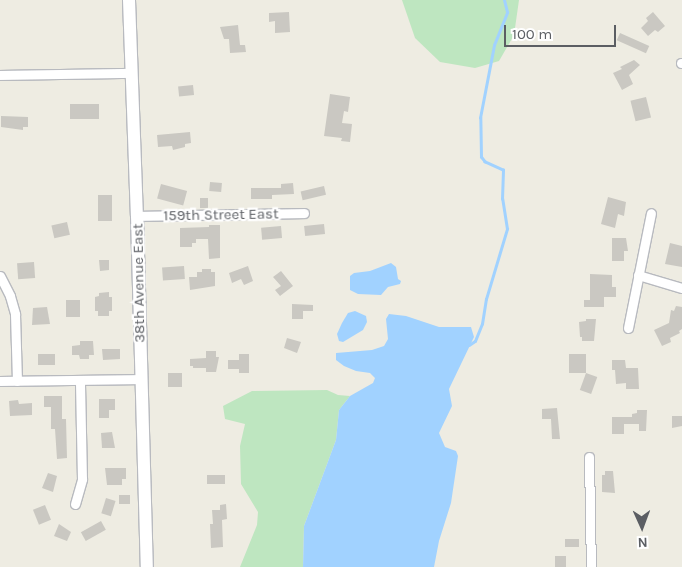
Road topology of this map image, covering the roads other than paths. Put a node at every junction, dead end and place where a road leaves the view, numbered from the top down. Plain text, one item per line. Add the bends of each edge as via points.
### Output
1 (129, 0) edge
2 (132, 73) junction
3 (0, 75) edge
4 (304, 213) dead end
5 (651, 213) dead end
6 (138, 216) junction
7 (638, 275) junction
8 (1, 282) edge
9 (682, 288) edge
10 (628, 328) dead end
11 (141, 378) junction
12 (80, 380) junction
13 (0, 381) edge
14 (17, 381) junction
15 (589, 457) dead end
16 (75, 504) dead end
17 (147, 567) edge
18 (591, 567) edge

1 - 2 street, 38th Avenue East
2 - 3 street
2 - 6 street, 38th Avenue East
4 - 6 street, 159th Street East
5 - 7 street
6 - 11 street, 38th Avenue East
7 - 9 street
7 - 10 street
8 - 14 street via 15,314
11 - 12 street
11 - 17 street, 38th Avenue East
12 - 14 street
12 - 16 street via 82,479
13 - 14 street
15 - 18 street

